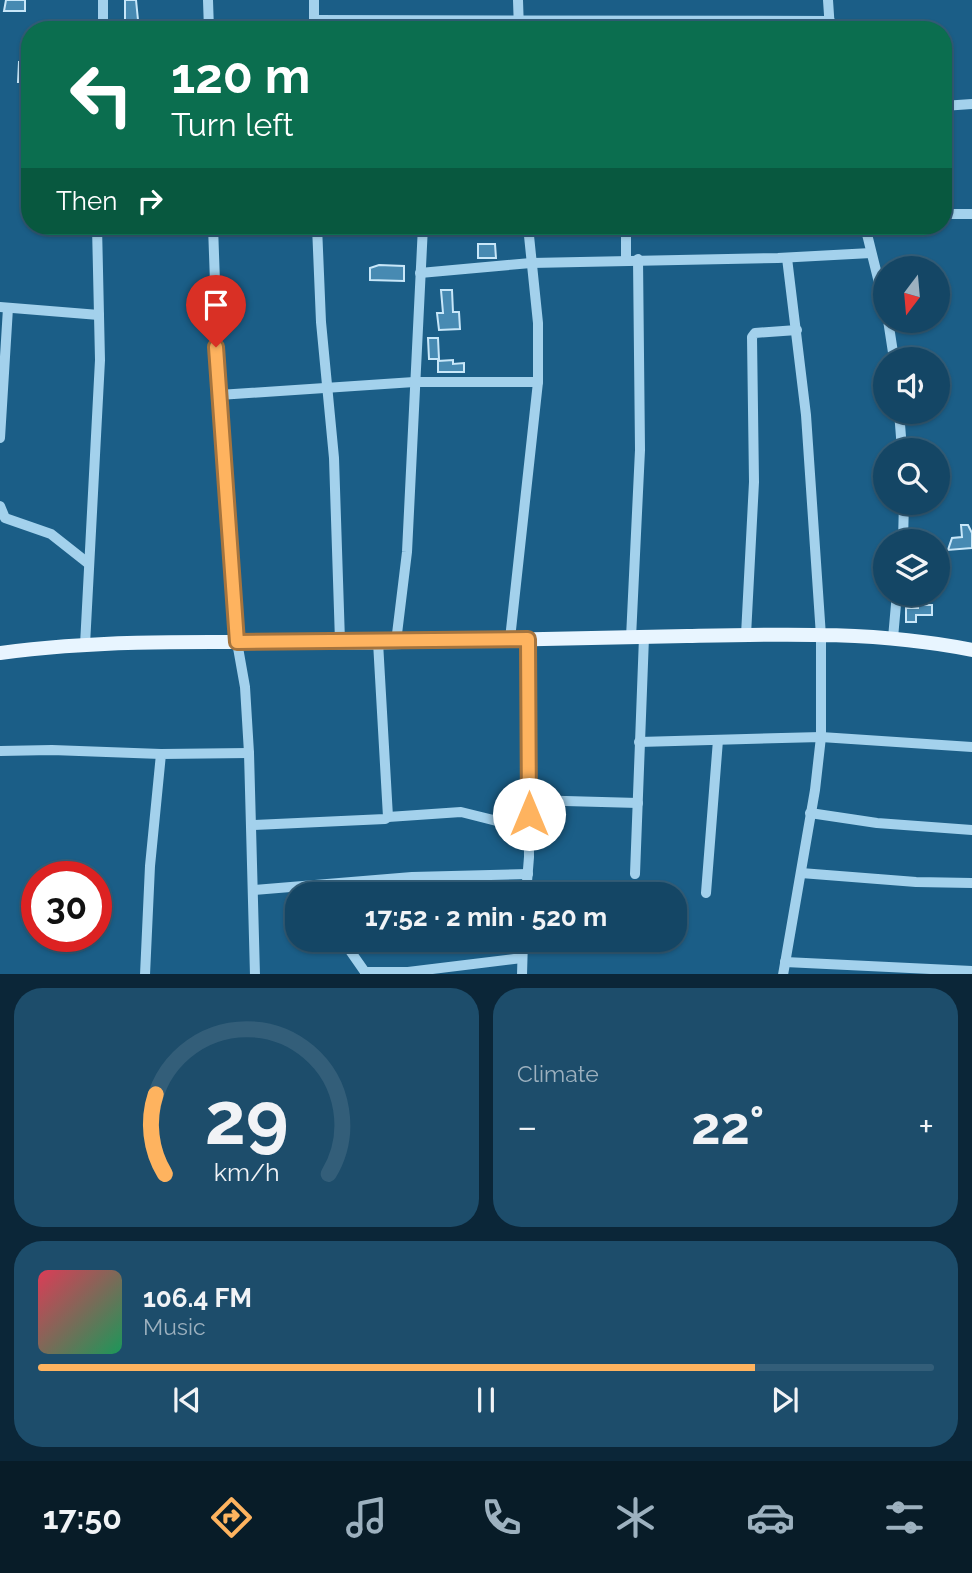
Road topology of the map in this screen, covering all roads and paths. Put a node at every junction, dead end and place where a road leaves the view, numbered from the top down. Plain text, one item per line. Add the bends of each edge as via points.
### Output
1 (103, 0) edge
2 (208, 0) edge
3 (314, 0) edge
4 (518, 0) edge
5 (828, 0) edge
6 (103, 21) edge
7 (209, 21) edge
8 (314, 21) edge
9 (519, 21) edge
10 (830, 21) edge
11 (972, 104) edge
12 (952, 105) edge
13 (952, 214) edge
14 (972, 214) edge
15 (97, 235) edge
16 (213, 235) edge
17 (317, 235) edge
18 (423, 235) edge
19 (529, 235) edge
20 (626, 235) edge
21 (867, 235) edge
22 (871, 253) junction
23 (787, 258) junction
24 (626, 259) junction
25 (639, 259) junction
26 (873, 261) edge
27 (531, 263) junction
28 (421, 273) junction
29 (4, 308) edge
30 (99, 315) junction
31 (797, 330) junction
32 (414, 382) junction
33 (538, 382) junction
34 (327, 388) junction
35 (219, 395) junction
36 (0, 438) edge
37 (0, 506) edge
38 (89, 564) junction
39 (896, 606) edge
40 (746, 635) junction
41 (821, 636) junction
42 (638, 637) junction
43 (892, 638) junction
44 (510, 639) junction
45 (528, 639) junction
46 (340, 641) junction
47 (237, 642) junction
48 (378, 642) junction
49 (396, 642) junction
50 (85, 645) junction
51 (972, 650) edge
52 (0, 653) edge
53 (821, 737) junction
54 (718, 740) junction
55 (639, 743) junction
56 (972, 747) edge
57 (0, 751) edge
58 (249, 753) junction
59 (161, 754) junction
60 (529, 800) junction
61 (638, 803) junction
62 (810, 813) junction
63 (388, 817) junction
64 (253, 825) junction
65 (529, 829) junction
66 (972, 830) edge
67 (802, 873) junction
68 (528, 874) junction
69 (635, 874) dead end
70 (385, 882) edge
71 (527, 882) edge
72 (972, 883) edge
73 (254, 890) junction
74 (285, 890) edge
75 (706, 893) dead end
76 (351, 952) edge
77 (522, 952) edge
78 (522, 958) junction
79 (785, 962) junction
80 (972, 971) edge
81 (906, 972) edge
82 (365, 973) edge
83 (145, 974) edge
84 (255, 974) edge
85 (522, 974) edge
86 (783, 974) edge

1 - 6 street
2 - 7 street
3 - 8 street
4 - 9 street
5 - 10 street
11 - 12 street
13 - 14 street
15 - 30 street
16 - 35 street
17 - 34 street
18 - 28 street
19 - 27 street
20 - 24 street
21 - 22 street
22 - 23 street
22 - 26 street
23 - 25 street
23 - 31 street
24 - 25 street
24 - 27 street
25 - 42 street
27 - 28 street
27 - 33 street
28 - 32 street
29 - 30 street
29 - 36 street
30 - 38 street
31 - 40 street via 752,337 754,482
31 - 41 street
32 - 33 street
32 - 34 street
32 - 49 street via 407,552
33 - 44 street
34 - 35 street
34 - 46 street
35 - 47 street
37 - 38 street via 5,518 51,534
38 - 50 street
39 - 43 street
40 - 41 main road
40 - 42 main road
41 - 43 main road
41 - 53 street
42 - 45 main road
42 - 55 street
43 - 51 main road
44 - 45 main road
44 - 49 main road
45 - 60 street
46 - 47 main road
46 - 48 main road
47 - 50 main road
47 - 58 street
48 - 49 main road
48 - 63 street
50 - 52 main road
53 - 54 street
53 - 56 street
53 - 62 street
54 - 55 street
54 - 75 street
55 - 61 street
57 - 59 street
58 - 59 street
58 - 64 street
59 - 83 street
60 - 61 street
60 - 65 street
61 - 69 street
62 - 66 street
62 - 67 street
63 - 64 street
63 - 65 street via 460,813
64 - 73 street
65 - 68 street
67 - 72 street
67 - 79 street
68 - 70 street
68 - 71 street
73 - 74 street
73 - 84 street
76 - 82 street
77 - 78 street
78 - 82 street
78 - 85 street
79 - 81 street
79 - 86 street
80 - 81 street

